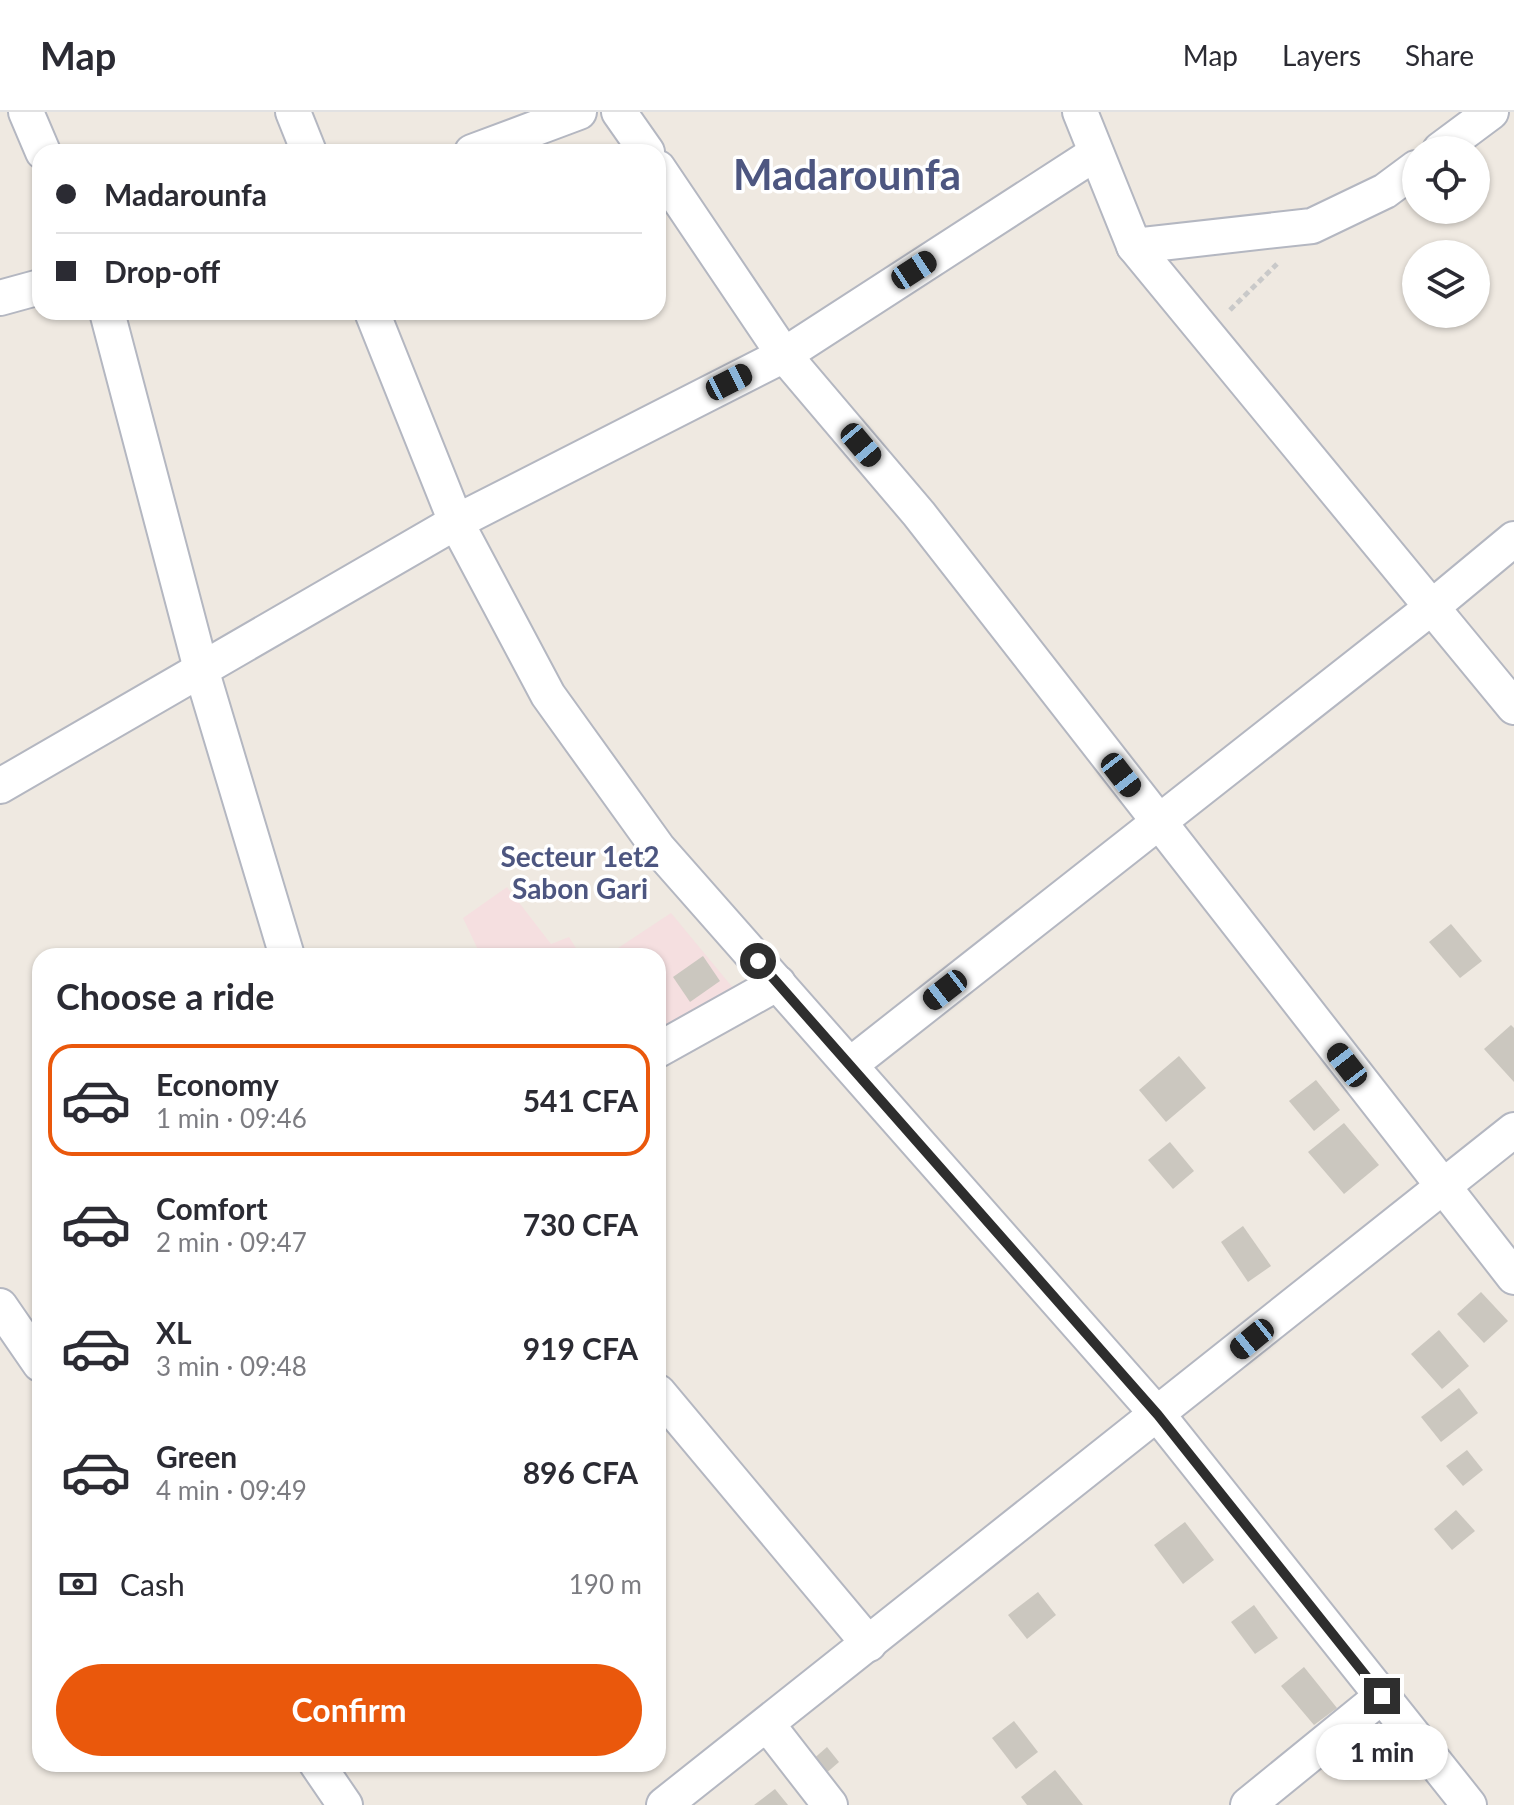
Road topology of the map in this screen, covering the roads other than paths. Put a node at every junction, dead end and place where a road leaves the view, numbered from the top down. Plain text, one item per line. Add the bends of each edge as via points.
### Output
1 (26, 112) edge
2 (293, 112) edge
3 (579, 112) edge
4 (619, 112) edge
5 (1080, 112) edge
6 (1494, 112) edge
7 (1514, 134) edge
8 (1460, 136) edge
9 (40, 144) edge
10 (306, 144) edge
11 (493, 144) edge
12 (641, 144) edge
13 (1096, 153) junction
14 (1402, 178) edge
15 (666, 180) edge
16 (1134, 246) junction
17 (32, 289) edge
18 (0, 298) edge
19 (109, 320) edge
20 (375, 320) edge
21 (784, 355) junction
22 (456, 522) junction
23 (1514, 539) edge
24 (1432, 607) junction
25 (201, 669) junction
26 (1514, 707) edge
27 (0, 786) edge
28 (1158, 823) junction
29 (285, 948) edge
30 (778, 983) junction
31 (666, 1046) edge
32 (850, 1065) junction
33 (1514, 1130) edge
34 (1442, 1186) junction
35 (1514, 1277) edge
36 (0, 1306) edge
37 (32, 1352) edge
38 (666, 1402) edge
39 (1158, 1415) junction
40 (869, 1644) junction
41 (1382, 1696) junction
42 (767, 1724) junction
43 (322, 1772) edge
44 (345, 1805) edge
45 (664, 1805) edge
46 (830, 1805) edge
47 (1248, 1805) edge
48 (1469, 1805) edge

1 - 9 street
2 - 10 street
3 - 11 street
4 - 12 street
5 - 13 street
6 - 7 street
6 - 8 street
13 - 16 street
13 - 21 street
14 - 16 street via 1312,226
15 - 21 street
16 - 24 street
17 - 18 street
19 - 25 street
20 - 22 street
21 - 22 street
21 - 28 street via 919,514
22 - 25 street
22 - 30 street via 548,695 658,848
23 - 24 street
24 - 26 street
24 - 28 street
25 - 27 street
25 - 29 street
28 - 32 street
28 - 34 street
30 - 31 street
30 - 32 street
32 - 39 street
33 - 34 street
34 - 35 street
34 - 39 street
36 - 37 street
38 - 40 street
39 - 40 street
39 - 41 street
40 - 42 street
41 - 47 street
41 - 48 street
42 - 45 street
42 - 46 street
43 - 44 street

